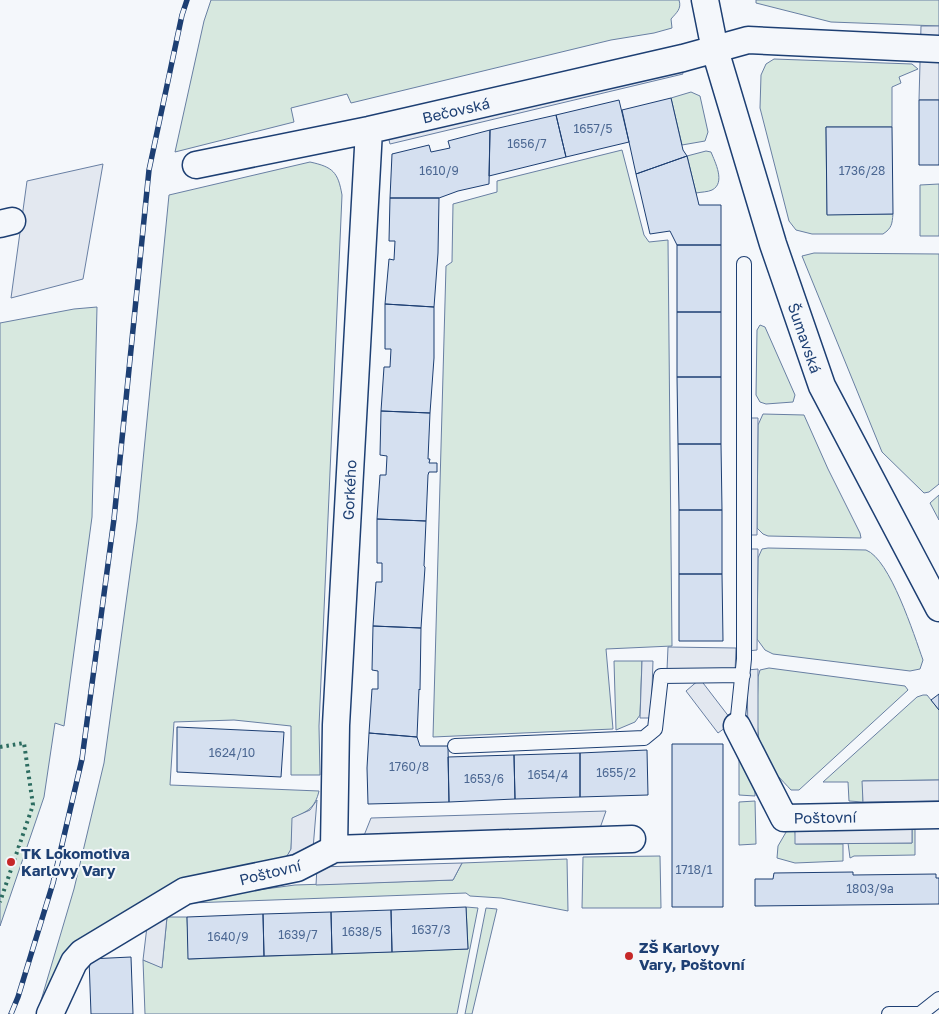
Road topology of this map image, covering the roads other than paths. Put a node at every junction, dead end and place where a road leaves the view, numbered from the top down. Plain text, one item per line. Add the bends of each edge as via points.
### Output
1 (705, 0) edge
2 (715, 50) junction
3 (939, 50) edge
4 (369, 130) junction
5 (196, 165) dead end
6 (744, 264) dead end
7 (939, 608) edge
8 (743, 675) junction
9 (737, 726) joint
10 (455, 746) dead end
11 (939, 815) edge
12 (632, 839) dead end
13 (334, 849) junction
14 (939, 999) edge
15 (54, 1011) edge
16 (889, 1014) edge

1 - 2 street, Šumavská
2 - 3 street via 748,40
2 - 4 street, Bečovská
2 - 7 street, Šumavská via 773,244 822,386
4 - 5 street, Bečovská
4 - 13 street, Gorkého via 336,725
6 - 8 lane
8 - 9 lane
8 - 10 lane via 661,676 656,729 644,738
9 - 11 street, Poštovní via 784,818
12 - 13 street, Poštovní
13 - 15 street, Poštovní via 297,868 185,891 82,953 74,962
14 - 16 lane via 920,1014

